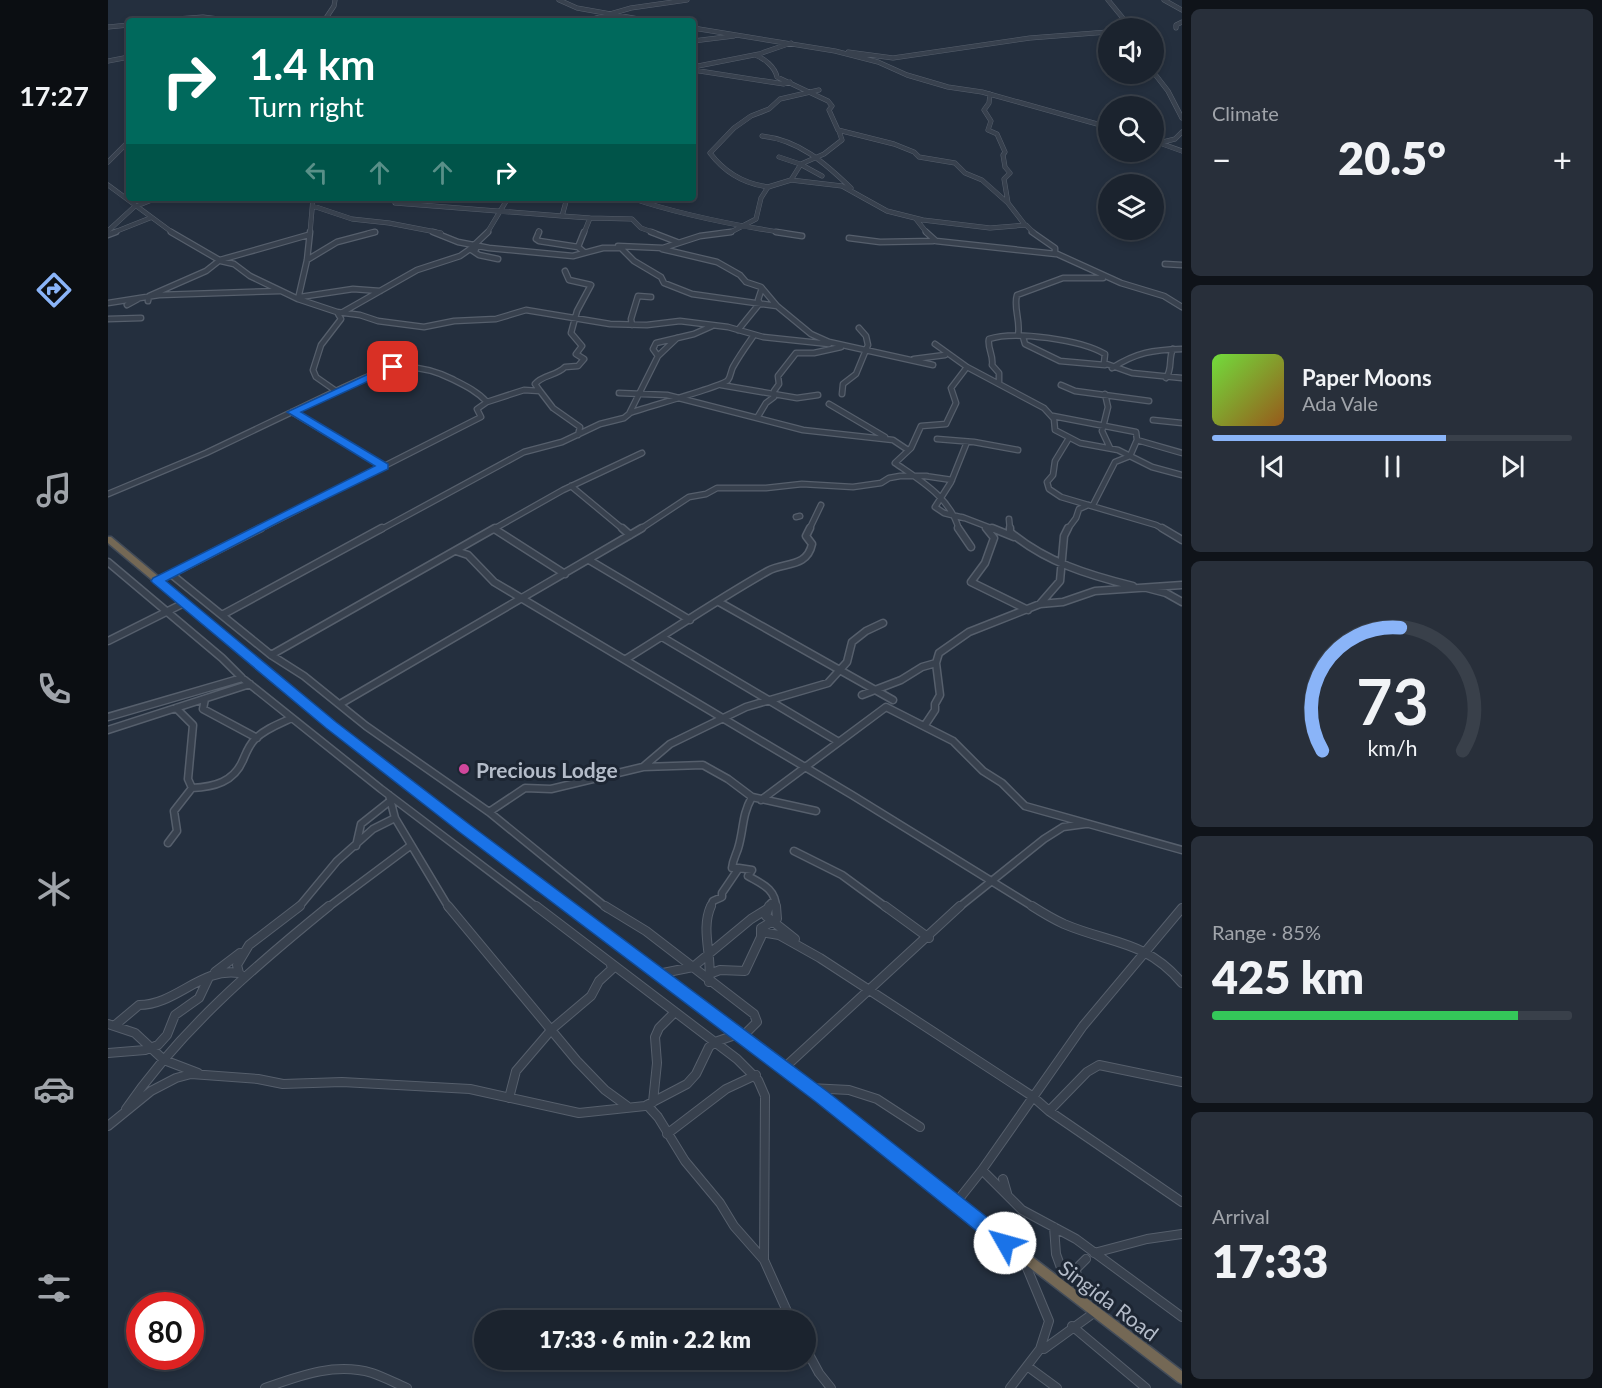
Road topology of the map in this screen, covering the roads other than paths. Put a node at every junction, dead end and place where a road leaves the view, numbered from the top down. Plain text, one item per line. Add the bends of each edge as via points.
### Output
1 (335, 0) edge
2 (559, 0) edge
3 (687, 0) edge
4 (1108, 0) edge
5 (1164, 0) edge
6 (1182, 10) edge
7 (607, 14) junction
8 (326, 18) edge
9 (595, 18) edge
10 (632, 18) edge
11 (1123, 18) edge
12 (1182, 22) edge
13 (126, 25) edge
14 (108, 27) edge
15 (696, 27) edge
16 (1176, 28) dead end
17 (1098, 33) edge
18 (746, 35) junction
19 (696, 41) edge
20 (791, 43) junction
21 (822, 48) junction
22 (755, 55) junction
23 (126, 58) edge
24 (109, 61) edge
25 (696, 68) edge
26 (696, 69) edge
27 (790, 82) junction
28 (1161, 84) edge
29 (819, 90) dead end
30 (812, 93) junction
31 (990, 94) junction
32 (1182, 118) edge
33 (1098, 125) edge
34 (839, 131) junction
35 (1182, 132) edge
36 (762, 136) dead end
37 (1164, 142) edge
38 (1164, 143) edge
39 (126, 144) edge
40 (123, 147) joint
41 (1182, 151) edge
42 (779, 157) dead end
43 (816, 158) junction
44 (108, 162) edge
45 (801, 164) junction
46 (822, 176) dead end
47 (792, 180) junction
48 (108, 185) edge
49 (769, 187) junction
50 (858, 195) junction
51 (126, 200) edge
52 (127, 201) edge
53 (149, 201) edge
54 (313, 201) edge
55 (506, 201) edge
56 (566, 201) edge
57 (640, 201) edge
58 (395, 203) dead end
59 (1008, 203) junction
60 (313, 206) junction
61 (134, 207) junction
62 (500, 211) junction
63 (562, 216) junction
64 (913, 217) junction
65 (150, 218) junction
66 (590, 218) junction
67 (1024, 225) junction
68 (739, 226) junction
69 (539, 231) dead end
70 (375, 232) dead end
71 (108, 233) edge
72 (308, 235) junction
73 (802, 236) dead end
74 (849, 238) dead end
75 (936, 241) junction
76 (677, 242) junction
77 (578, 247) junction
78 (614, 247) junction
79 (471, 248) junction
80 (658, 249) junction
81 (584, 252) junction
82 (1056, 254) junction
83 (498, 259) dead end
84 (220, 260) junction
85 (307, 260) junction
86 (1165, 264) dead end
87 (1182, 266) edge
88 (566, 271) dead end
89 (1112, 280) junction
90 (762, 288) junction
91 (161, 289) junction
92 (281, 291) junction
93 (381, 291) junction
94 (170, 294) junction
95 (181, 296) junction
96 (141, 297) junction
97 (651, 297) dead end
98 (148, 298) junction
99 (299, 298) junction
100 (176, 299) dead end
101 (736, 302) junction
102 (108, 303) edge
103 (760, 303) junction
104 (127, 305) dead end
105 (777, 306) junction
106 (1182, 307) edge
107 (756, 308) junction
108 (340, 312) junction
109 (141, 318) dead end
110 (575, 318) junction
111 (108, 320) edge
112 (632, 325) junction
113 (712, 326) junction
114 (859, 328) dead end
115 (738, 330) junction
116 (754, 335) junction
117 (1020, 336) junction
118 (678, 338) junction
119 (833, 344) junction
120 (935, 344) dead end
121 (848, 346) junction
122 (1173, 349) junction
123 (1182, 349) edge
124 (867, 350) junction
125 (946, 355) junction
126 (657, 356) junction
127 (906, 359) junction
128 (933, 365) dead end
129 (1106, 365) junction
130 (967, 367) junction
131 (1112, 368) junction
132 (1166, 378) junction
133 (1182, 378) edge
134 (999, 383) junction
135 (721, 385) junction
136 (1061, 386) dead end
137 (336, 391) junction
138 (540, 391) junction
139 (619, 393) dead end
140 (774, 394) junction
141 (842, 394) dead end
142 (1105, 394) junction
143 (638, 395) junction
144 (818, 395) dead end
145 (676, 398) junction
146 (1149, 401) dead end
147 (488, 402) junction
148 (829, 404) dead end
149 (292, 412) junction
150 (629, 414) junction
151 (1053, 416) junction
152 (757, 418) junction
153 (1153, 420) dead end
154 (1182, 423) edge
155 (943, 425) junction
156 (1103, 426) junction
157 (580, 427) junction
158 (592, 428) junction
159 (578, 436) junction
160 (1069, 438) junction
161 (888, 439) junction
162 (1137, 440) junction
163 (967, 442) junction
164 (1110, 448) junction
165 (908, 450) junction
166 (1018, 450) dead end
167 (642, 453) dead end
168 (1182, 453) edge
169 (1130, 456) junction
170 (384, 466) junction
171 (907, 471) junction
172 (1182, 475) edge
173 (927, 476) junction
174 (916, 477) junction
175 (952, 480) junction
176 (571, 486) junction
177 (108, 494) edge
178 (942, 498) junction
179 (1091, 504) junction
180 (821, 505) dead end
181 (954, 514) junction
182 (1009, 519) dead end
183 (986, 528) junction
184 (496, 530) junction
185 (630, 535) junction
186 (1017, 538) junction
187 (108, 539) edge
188 (1182, 540) edge
189 (971, 548) dead end
190 (456, 551) junction
191 (589, 560) junction
192 (108, 562) edge
193 (1063, 564) junction
194 (171, 574) junction
195 (565, 574) junction
196 (158, 581) junction
197 (1182, 585) edge
198 (1138, 586) junction
199 (524, 598) junction
200 (719, 602) junction
201 (1182, 602) edge
202 (184, 603) junction
203 (1040, 604) junction
204 (1028, 610) junction
205 (168, 611) junction
206 (222, 615) junction
207 (690, 620) junction
208 (883, 623) dead end
209 (662, 637) junction
210 (108, 641) edge
211 (271, 655) junction
212 (626, 659) junction
213 (936, 663) junction
214 (840, 670) junction
215 (242, 678) junction
216 (250, 684) junction
217 (875, 690) junction
218 (862, 695) dead end
219 (205, 699) junction
220 (893, 700) dead end
221 (768, 701) junction
222 (340, 704) junction
223 (176, 708) junction
224 (108, 717) edge
225 (292, 718) junction
226 (722, 719) junction
227 (925, 725) junction
228 (108, 730) edge
229 (257, 738) junction
230 (839, 742) junction
231 (643, 767) junction
232 (803, 768) junction
233 (192, 788) junction
234 (752, 797) junction
235 (390, 798) junction
236 (761, 800) junction
237 (816, 811) dead end
238 (489, 812) junction
239 (395, 818) junction
240 (1089, 823) junction
241 (168, 843) dead end
242 (356, 846) junction
243 (410, 846) junction
244 (1182, 850) edge
245 (794, 851) dead end
246 (739, 868) junction
247 (992, 882) junction
248 (1182, 908) edge
249 (772, 922) junction
250 (761, 932) junction
251 (928, 938) junction
252 (795, 939) dead end
253 (245, 950) junction
254 (1148, 952) junction
255 (709, 955) junction
256 (610, 963) junction
257 (693, 967) junction
258 (712, 973) junction
259 (658, 974) junction
260 (211, 975) junction
261 (241, 975) junction
262 (709, 982) junction
263 (1182, 983) edge
264 (871, 991) junction
265 (675, 1012) junction
266 (111, 1025) edge
267 (552, 1029) junction
268 (740, 1035) junction
269 (715, 1042) junction
270 (150, 1049) junction
271 (108, 1053) edge
272 (164, 1060) junction
273 (784, 1068) junction
274 (201, 1074) junction
275 (756, 1076) junction
276 (1182, 1082) edge
277 (810, 1088) junction
278 (1032, 1096) junction
279 (509, 1098) junction
280 (650, 1103) junction
281 (628, 1106) junction
282 (1049, 1111) junction
283 (122, 1114) junction
284 (108, 1126) edge
285 (920, 1127) dead end
286 (668, 1134) junction
287 (982, 1170) junction
288 (1003, 1179) dead end
289 (1007, 1194) junction
290 (1182, 1202) edge
291 (955, 1204) junction
292 (1054, 1227) junction
293 (1182, 1234) edge
294 (1022, 1256) junction
295 (1090, 1256) junction
296 (764, 1260) junction
297 (1076, 1269) junction
298 (1062, 1282) junction
299 (1080, 1301) junction
300 (786, 1310) edge
301 (1095, 1312) junction
302 (1182, 1317) edge
303 (1072, 1326) junction
304 (1039, 1353) junction
305 (1027, 1366) junction
306 (816, 1367) edge
307 (1182, 1377) edge
308 (265, 1388) edge
309 (407, 1388) edge
310 (831, 1388) edge
311 (1010, 1388) edge
312 (1057, 1388) edge
313 (1146, 1388) edge

1 - 8 street
2 - 7 street
3 - 7 street
4 - 11 street
5 - 6 street
7 - 9 street
7 - 10 street
12 - 16 street
13 - 14 street
15 - 18 street
17 - 21 street via 1023,39 893,58
18 - 19 street
18 - 20 street
20 - 21 street
20 - 22 street
21 - 31 street via 876,61 948,87
22 - 25 street
22 - 27 street via 777,71 777,77
23 - 24 street
26 - 27 street
27 - 30 street
28 - 32 street
29 - 30 street
30 - 34 street via 832,106 830,112
30 - 49 street via 786,97 751,116 710,153 735,177
31 - 33 street
31 - 59 street via 984,110 991,121 988,130 997,135 1005,152 1005,167 1010,173 1004,179
34 - 43 street via 842,141
34 - 59 street via 900,145 919,157 955,163
35 - 37 street
36 - 43 street via 776,136 803,147
38 - 41 street
39 - 40 street
40 - 44 street
42 - 45 street
43 - 45 street
43 - 50 street
45 - 46 street
45 - 47 street
47 - 49 street
47 - 50 street via 842,186
48 - 51 street
49 - 68 street via 761,198 756,219
50 - 64 street via 887,211
52 - 61 street
53 - 61 street
54 - 60 street
55 - 62 street
56 - 63 street
57 - 68 street
58 - 62 street
59 - 67 street
60 - 72 street
60 - 79 street via 352,219 440,232
61 - 65 street
61 - 71 street
62 - 63 street
62 - 79 street via 487,234
63 - 66 street
64 - 67 street via 977,227
64 - 75 street
65 - 71 street
65 - 84 street
66 - 76 street via 632,219 638,227
66 - 77 street
67 - 82 street via 1055,248
68 - 73 street
68 - 76 street via 731,232
69 - 77 street via 539,241
70 - 85 street via 337,242
72 - 84 street
72 - 85 street
74 - 75 street
75 - 82 street
76 - 80 street
77 - 81 street
78 - 80 street
78 - 81 street
78 - 101 street via 625,250 664,283 692,294
79 - 81 street via 556,256
79 - 83 street via 479,255
79 - 93 street via 460,256 424,267
80 - 90 street via 714,261
82 - 89 street
84 - 91 street via 206,271
84 - 92 street
85 - 99 street
86 - 87 street
88 - 110 street via 569,280 591,285
89 - 106 street via 1164,296
89 - 117 street via 1063,278 1017,295
90 - 103 street
90 - 105 street
91 - 94 street
91 - 98 street
92 - 95 street via 189,299
92 - 99 street
93 - 99 street via 353,289
93 - 108 street
94 - 95 street
94 - 98 street
95 - 100 street
96 - 98 street
96 - 102 street
96 - 104 street
97 - 112 street via 638,296
99 - 108 street
101 - 103 street
101 - 107 street
103 - 105 street
103 - 107 street
105 - 119 street via 811,334
107 - 115 street
108 - 110 street via 420,327 493,320 524,310
108 - 137 street via 341,319 321,345 313,370 316,377
109 - 111 street
110 - 112 street
110 - 138 street via 572,333 582,346 576,354 584,359 578,366 565,366 560,373 538,380
112 - 113 street via 677,321
113 - 115 street
113 - 118 street
114 - 124 street via 869,341
115 - 116 street
116 - 119 street
116 - 135 street via 728,381
117 - 129 street via 1025,344 1047,356 1072,364
117 - 129 street via 1098,349 1105,354
117 - 134 street via 996,335 988,339
118 - 126 street
118 - 126 street via 656,343 653,349
119 - 121 street
120 - 125 street
121 - 124 street
121 - 140 street via 796,353 783,367
122 - 123 street
122 - 131 street via 1130,356
122 - 132 street via 1171,371
124 - 127 street
124 - 141 street via 855,375 843,384
125 - 127 street
125 - 130 street
126 - 143 street
127 - 128 street
129 - 131 street
130 - 134 street
130 - 155 street via 951,387 956,403
131 - 132 street
132 - 133 street
134 - 151 street via 1041,405
135 - 140 street
135 - 145 street
136 - 142 street
137 - 147 street via 393,367 420,366 445,374
137 - 149 street
138 - 147 street via 524,390
138 - 157 street via 553,408
139 - 143 street
140 - 144 street via 797,398
140 - 152 street
142 - 146 street
142 - 156 street via 1108,407
143 - 145 street
143 - 150 street
145 - 150 street
145 - 152 street
147 - 170 street via 477,409 481,417
148 - 161 street
149 - 170 street
149 - 177 street
150 - 158 street
151 - 156 street
151 - 160 street via 1055,430
152 - 161 street via 803,430
153 - 154 street
155 - 163 street via 940,440
155 - 165 street via 921,426
156 - 162 street via 1136,432
156 - 164 street
157 - 158 street
157 - 159 street
158 - 159 street
159 - 206 street via 524,452
160 - 164 street
160 - 179 street via 1047,482 1049,489 1061,497
161 - 165 street
162 - 168 street
162 - 169 street
163 - 166 street
163 - 175 street
164 - 169 street
165 - 171 street via 895,463
167 - 176 street
169 - 172 street
169 - 179 street via 1115,462
170 - 194 street
171 - 173 street
171 - 174 street
173 - 174 street
173 - 175 street
174 - 178 street
174 - 185 street via 889,478 853,487 802,484 717,488 688,497
175 - 178 street
176 - 184 street
176 - 185 street
178 - 181 street
178 - 181 street via 937,510
179 - 188 street via 1156,525
179 - 193 street via 1079,508 1064,536
180 - 200 street via 818,519 806,536 812,544 807,558 771,569
181 - 183 street
181 - 189 street via 959,531
182 - 186 street via 1010,532
183 - 186 street
183 - 204 street via 994,538 985,563 970,582
184 - 190 street
184 - 195 street
185 - 191 street
186 - 193 street
187 - 196 highway, Singida Road
190 - 199 street via 468,555 491,579
190 - 211 street
191 - 195 street
191 - 207 street
192 - 205 street
193 - 198 street
193 - 203 street via 1060,581
194 - 196 street
194 - 206 street
195 - 199 street
196 - 202 highway, Singida Road
197 - 198 street
198 - 201 street
198 - 203 street via 1098,590 1063,602
199 - 212 street
199 - 222 street
200 - 207 street
200 - 214 street
202 - 205 street
202 - 259 highway, Singida Road via 331,725
203 - 204 street
204 - 213 street via 969,632 940,651
205 - 210 street
205 - 215 street
206 - 211 street
207 - 209 street
208 - 214 street via 852,642 849,659
209 - 212 street
209 - 221 street
211 - 222 street
212 - 226 street
213 - 217 street
213 - 227 street via 940,695 936,710
214 - 217 street
214 - 221 street via 825,684
215 - 216 street
215 - 224 street
216 - 219 street
216 - 225 street
217 - 218 street
217 - 220 street
219 - 223 street
219 - 229 street via 203,709
221 - 226 street
221 - 230 street
222 - 238 street
223 - 228 street
223 - 233 street via 193,725 188,779
225 - 229 street
225 - 235 street
226 - 231 street via 670,744
226 - 232 street
227 - 230 street via 886,707
227 - 240 street via 953,741 1019,802 1034,810
229 - 233 street via 228,781
230 - 232 street
231 - 234 street via 703,765
231 - 238 street via 551,789 525,788
232 - 236 street
232 - 247 street
233 - 241 street via 174,811 178,828
234 - 236 street
234 - 246 street via 743,815 737,853 733,856 732,868
235 - 239 street
235 - 242 street via 362,824
235 - 256 street
236 - 237 street
238 - 257 street via 610,910 646,931
239 - 242 street via 373,829
239 - 243 street
240 - 244 street
240 - 247 street via 1063,827
242 - 253 street via 337,861 299,907
243 - 261 street
243 - 267 street via 454,916
245 - 251 street via 842,875
246 - 249 street via 752,870 748,876 769,888 776,899 778,915
246 - 255 street via 708,912
247 - 251 street
247 - 254 street via 1063,924
248 - 254 street
249 - 250 street
249 - 252 street
249 - 255 street via 766,916 769,906
250 - 258 street via 745,971 719,969
250 - 264 street via 782,937
251 - 264 street
253 - 260 street
253 - 261 street via 238,961
254 - 263 street
254 - 278 street via 1083,1026
255 - 257 street
255 - 258 street
256 - 265 street
256 - 267 street via 612,969 591,996
257 - 259 street
257 - 262 street
258 - 262 street
259 - 268 highway, Singida Road
260 - 261 street via 227,971
260 - 266 street via 154,1005 139,1005
260 - 270 street via 199,998 175,1015 162,1042
261 - 272 street
262 - 268 street via 756,1017 757,1022
264 - 273 street
264 - 278 street
265 - 269 street
265 - 280 street via 657,1032 657,1063
266 - 270 street via 135,1033
267 - 279 street via 516,1071
267 - 281 street via 605,1090
268 - 269 street
268 - 273 highway, Singida Road
269 - 275 street
269 - 280 street via 687,1084
270 - 271 street
270 - 272 street
272 - 274 street
272 - 283 street
273 - 277 highway, Singida Road
274 - 279 street via 283,1084 342,1082 460,1088
274 - 283 street via 162,1084
275 - 286 street via 726,1089
275 - 296 street via 765,1096
276 - 282 street via 1099,1065 1086,1072
277 - 285 street via 849,1090 876,1099
277 - 291 highway, Singida Road
278 - 282 street
278 - 287 street
279 - 281 street via 579,1113
280 - 281 street
280 - 286 street
282 - 290 street
283 - 284 street
286 - 296 street via 734,1226
287 - 289 street
287 - 291 street
288 - 289 street
289 - 292 street via 1022,1210
291 - 294 highway, Singida Road
292 - 295 street
292 - 298 street via 1053,1247
293 - 295 street via 1146,1239
294 - 298 highway, Singida Road
294 - 304 street via 1049,1322
295 - 297 street
295 - 302 street
296 - 300 street
297 - 298 street
297 - 299 street
298 - 299 highway, Singida Road
299 - 301 highway, Singida Road
301 - 303 street
301 - 307 highway, Singida Road
303 - 304 street
303 - 313 street
304 - 305 street
305 - 311 street
305 - 312 street
306 - 310 street
308 - 309 street via 307,1373 344,1368 371,1373

